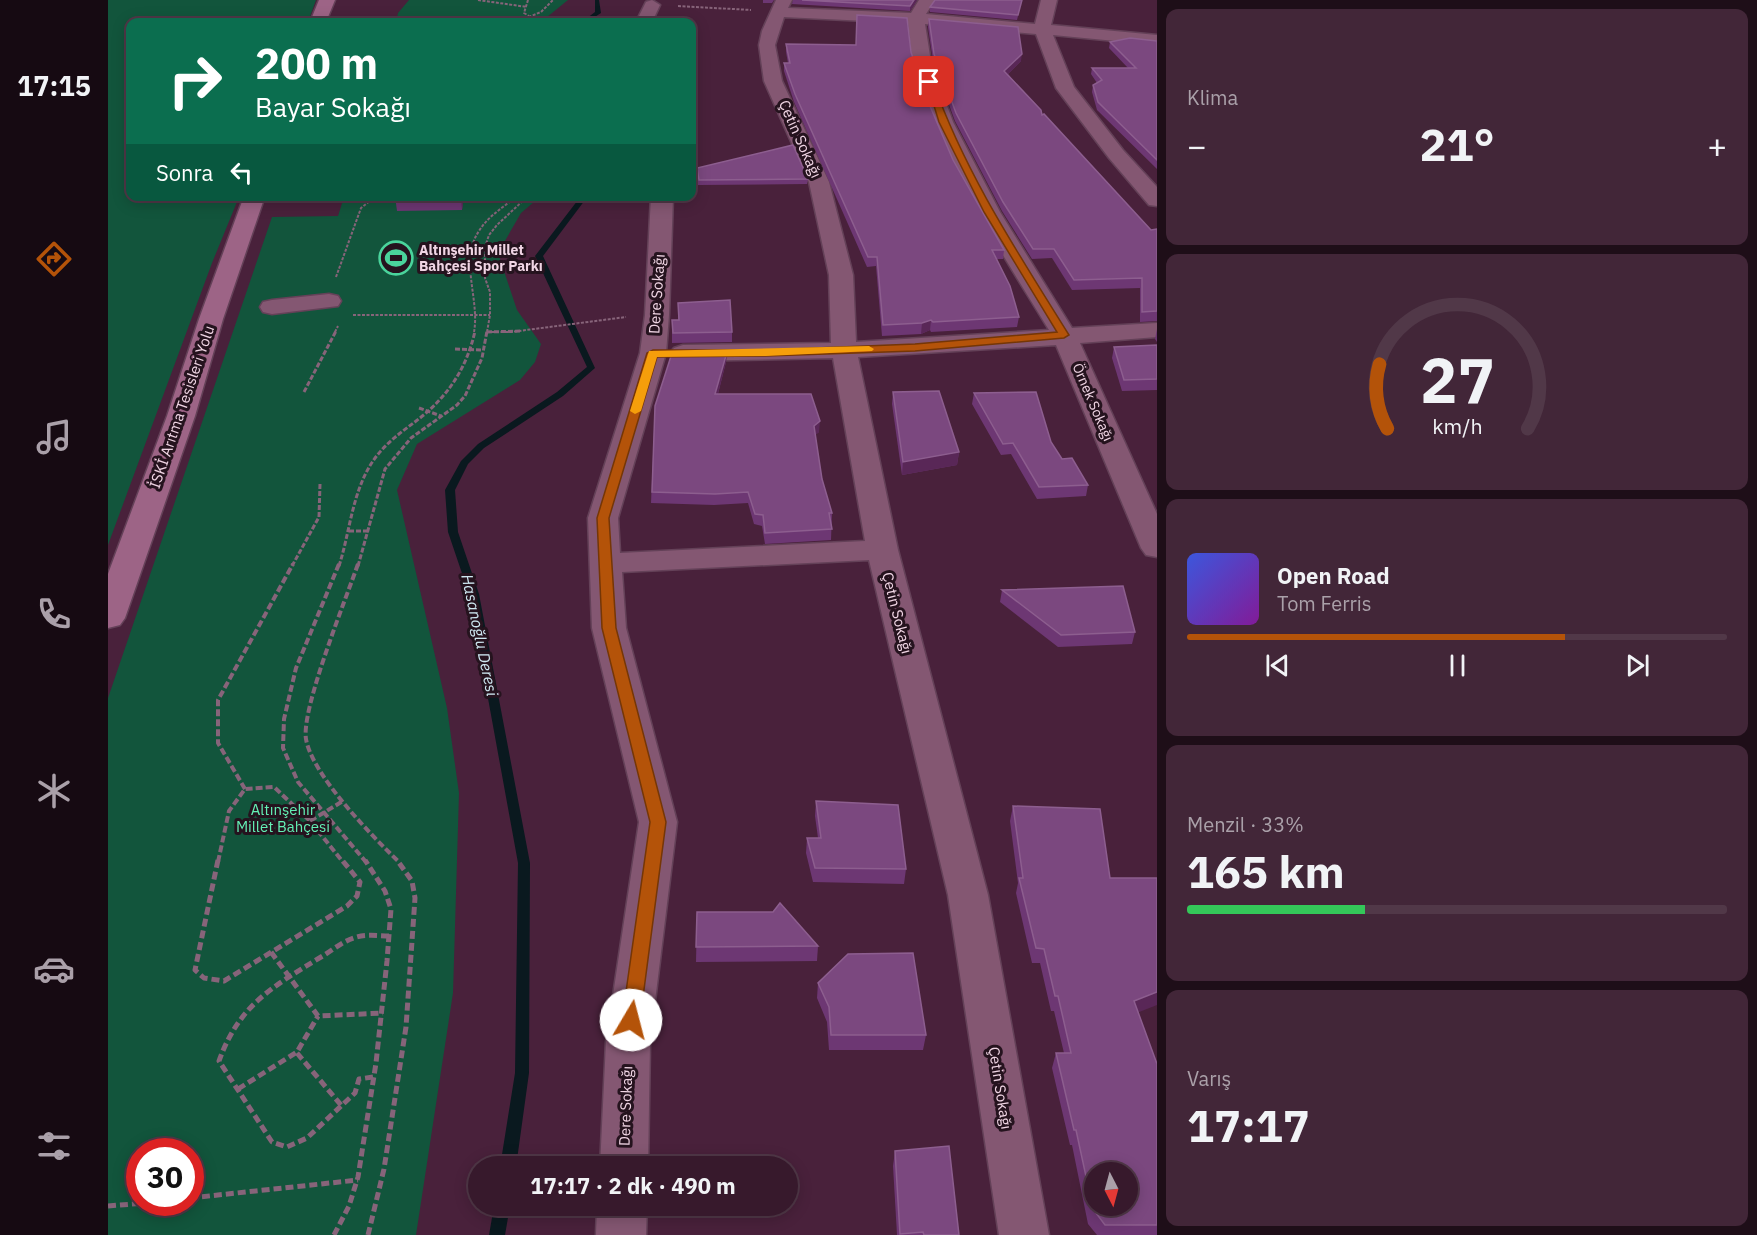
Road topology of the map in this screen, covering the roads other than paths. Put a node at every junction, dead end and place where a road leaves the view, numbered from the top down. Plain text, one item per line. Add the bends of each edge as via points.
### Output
1 (327, 0) edge
2 (1050, 0) edge
3 (652, 5) road end
4 (781, 6) edge
5 (921, 9) edge
6 (320, 18) edge
7 (646, 18) edge
8 (1042, 28) junction
9 (1157, 40) edge
10 (1157, 200) edge
11 (253, 201) edge
12 (662, 201) edge
13 (332, 310) road end
14 (271, 311) dead end
15 (1157, 330) edge
16 (1064, 335) junction
17 (844, 350) junction
18 (653, 353) junction
19 (1157, 548) edge
20 (882, 550) junction
21 (606, 563) junction
22 (108, 618) edge
23 (624, 1156) edge
24 (622, 1216) edge
25 (621, 1235) edge
26 (1024, 1235) edge

1 - 6 main road
2 - 8 street
3 - 7 street
4 - 5 street
4 - 17 street, Çetin Sokağı via 767,45 773,81 819,182 841,275
5 - 8 street
5 - 16 street, Örnek Sokağı via 922,62 943,122 989,212
8 - 9 street
8 - 10 street via 1065,88
11 - 22 main road, İSKİ Arıtma Tesisleri Yolu
12 - 18 street, Dere Sokağı
13 - 14 street
15 - 16 street
16 - 17 street
16 - 19 street, Örnek Sokağı
17 - 18 street
17 - 20 street, Çetin Sokağı
18 - 21 street, Dere Sokağı via 603,518
20 - 21 street
20 - 26 street, Çetin Sokağı via 968,895
21 - 23 street, Dere Sokağı via 609,628 658,822 628,1042
24 - 25 street

